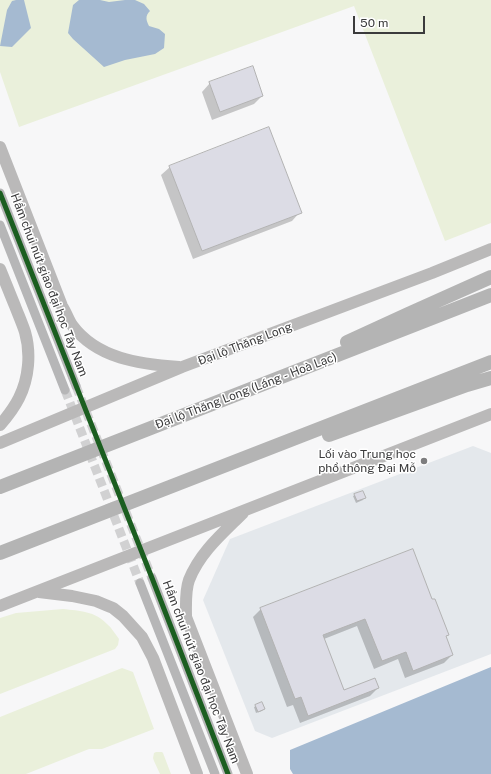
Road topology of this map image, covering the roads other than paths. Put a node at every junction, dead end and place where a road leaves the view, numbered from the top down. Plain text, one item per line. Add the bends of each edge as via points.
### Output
1 (0, 147) edge
2 (0, 193) edge
3 (0, 225) edge
4 (491, 249) edge
5 (0, 269) edge
6 (491, 277) edge
7 (491, 295) edge
8 (491, 362) edge
9 (182, 367) junction
10 (491, 378) edge
11 (76, 386) tunnel mouth
12 (65, 390) tunnel mouth
13 (491, 414) edge
14 (165, 422) junction
15 (0, 425) edge
16 (0, 443) edge
17 (0, 487) edge
18 (156, 492) junction
19 (247, 509) junction
20 (63, 528) junction
21 (0, 553) edge
22 (0, 562) edge
23 (152, 578) tunnel mouth
24 (140, 582) tunnel mouth
25 (36, 592) junction
26 (0, 606) edge
27 (197, 774) edge
28 (215, 774) edge
29 (228, 774) edge
30 (247, 774) edge

1 - 9 main road via 62,306 72,324 88,342 105,352 126,360
2 - 11 street, Hầm chui nút giao đại học Tây Nam
3 - 12 street, Hầm chui nút giao đại học Tây Nam
4 - 9 main road, Đại lộ Thăng Long
5 - 15 main road via 25,332 29,354 25,383 9,414
6 - 14 highway via 344,344 230,388
7 - 14 highway, Đại lộ Thăng Long (Láng - Hoà Lạc)
8 - 18 highway
9 - 16 main road, Đại lộ Thăng Long
10 - 18 highway via 276,454
13 - 19 main road
14 - 17 highway, Đại lộ Thăng Long (Láng - Hoà Lạc)
18 - 20 highway
19 - 25 main road
19 - 30 main road via 209,547 197,564 189,581 186,617
20 - 21 highway
20 - 22 highway
23 - 29 street, Hầm chui nút giao đại học Tây Nam
24 - 28 street, Hầm chui nút giao đại học Tây Nam
25 - 26 main road
25 - 27 main road via 72,596 113,608 142,637 153,658

